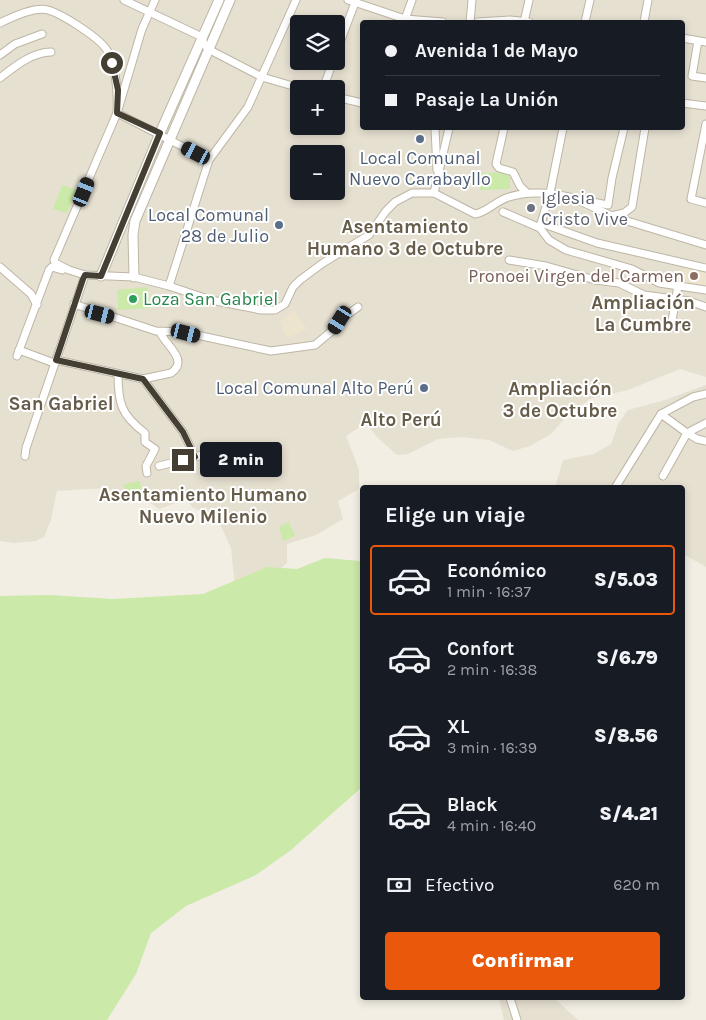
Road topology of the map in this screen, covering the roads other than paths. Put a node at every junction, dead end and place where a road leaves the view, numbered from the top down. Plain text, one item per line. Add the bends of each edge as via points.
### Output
1 (124, 0) edge
2 (155, 0) edge
3 (219, 0) edge
4 (230, 0) edge
5 (296, 0) edge
6 (412, 0) edge
7 (472, 0) edge
8 (528, 0) edge
9 (590, 0) edge
10 (648, 0) edge
11 (353, 1) edge
12 (150, 13) junction
13 (402, 20) edge
14 (405, 20) edge
15 (470, 20) edge
16 (525, 20) edge
17 (585, 20) edge
18 (644, 20) edge
19 (0, 24) edge
20 (345, 25) edge
21 (42, 34) dead end
22 (202, 37) junction
23 (685, 39) edge
24 (698, 41) junction
25 (706, 42) edge
26 (208, 50) junction
27 (51, 52) dead end
28 (0, 55) edge
29 (262, 77) junction
30 (0, 78) edge
31 (706, 78) edge
32 (290, 85) edge
33 (345, 99) edge
34 (360, 103) edge
35 (685, 103) edge
36 (706, 106) edge
37 (117, 113) junction
38 (706, 124) edge
39 (435, 130) edge
40 (449, 130) edge
41 (504, 130) edge
42 (563, 130) edge
43 (624, 130) edge
44 (645, 130) edge
45 (160, 133) junction
46 (170, 140) junction
47 (210, 160) junction
48 (438, 176) junction
49 (434, 193) junction
50 (527, 193) junction
51 (550, 193) junction
52 (570, 197) junction
53 (706, 203) edge
54 (503, 212) dead end
55 (611, 216) junction
56 (540, 225) junction
57 (706, 245) edge
58 (509, 260) dead end
59 (0, 267) edge
60 (706, 268) edge
61 (69, 270) junction
62 (85, 275) junction
63 (101, 276) junction
64 (134, 277) junction
65 (678, 285) junction
66 (169, 286) junction
67 (706, 290) edge
68 (675, 298) junction
69 (74, 304) junction
70 (37, 305) junction
71 (358, 306) dead end
72 (706, 307) edge
73 (672, 326) dead end
74 (160, 332) junction
75 (55, 361) junction
76 (118, 374) junction
77 (143, 379) junction
78 (706, 394) edge
79 (661, 414) junction
80 (706, 423) edge
81 (687, 433) junction
82 (706, 441) edge
83 (230, 448) dead end
84 (25, 456) dead end
85 (195, 457) junction
86 (159, 466) dead end
87 (147, 472) dead end
88 (663, 476) dead end
89 (617, 485) edge
90 (511, 1000) edge
91 (517, 1020) edge

1 - 12 street
2 - 12 street
3 - 22 street
4 - 26 street
5 - 29 street
6 - 14 street
7 - 15 street
8 - 16 street
9 - 17 street
10 - 18 street
11 - 13 street
11 - 20 street
12 - 22 street
12 - 37 street
19 - 37 street via 33,11 47,10 97,40 108,52 112,63 118,90
21 - 28 street via 15,44
22 - 26 street
22 - 45 street
23 - 24 street
24 - 25 street
24 - 31 street via 692,76
26 - 29 street
26 - 46 street
27 - 30 street via 28,59
29 - 32 street
29 - 47 street via 241,118
33 - 34 street
35 - 36 street
37 - 45 street
37 - 61 street via 55,257 55,263
38 - 53 street via 691,199
39 - 48 street
40 - 48 street
41 - 50 street via 496,164 513,172
42 - 51 street
43 - 52 street via 612,178 610,204
44 - 55 street via 632,207
45 - 46 street
45 - 63 street
46 - 47 street
46 - 64 street via 133,228
47 - 66 street
48 - 49 street
49 - 50 street via 475,214 486,211 495,201
49 - 66 street via 412,193 395,202 369,236 322,263 300,280 278,310 210,300
50 - 51 street
51 - 52 street
51 - 56 street
52 - 55 street
54 - 56 street
55 - 57 street
56 - 60 street via 597,243
56 - 65 street via 549,240 566,250 632,269 659,283
58 - 68 street via 619,283 644,295
59 - 70 street via 31,294
61 - 62 street
61 - 70 street via 50,268
62 - 63 street
62 - 69 street
63 - 64 street
64 - 66 street
65 - 67 street
65 - 68 street
68 - 72 street
68 - 73 street
69 - 74 street
69 - 75 street
70 - 75 street via 18,353
71 - 74 street via 315,346 300,349 271,351 184,332
74 - 77 street via 177,355 178,364 171,373
75 - 76 street
75 - 84 street
76 - 77 street
76 - 87 street via 121,408 144,433 145,442 155,449 146,466
77 - 85 street via 183,432
78 - 79 street via 693,396
79 - 81 street
79 - 89 street
80 - 81 street
81 - 82 street
81 - 88 street
83 - 85 street
85 - 86 street
90 - 91 street

